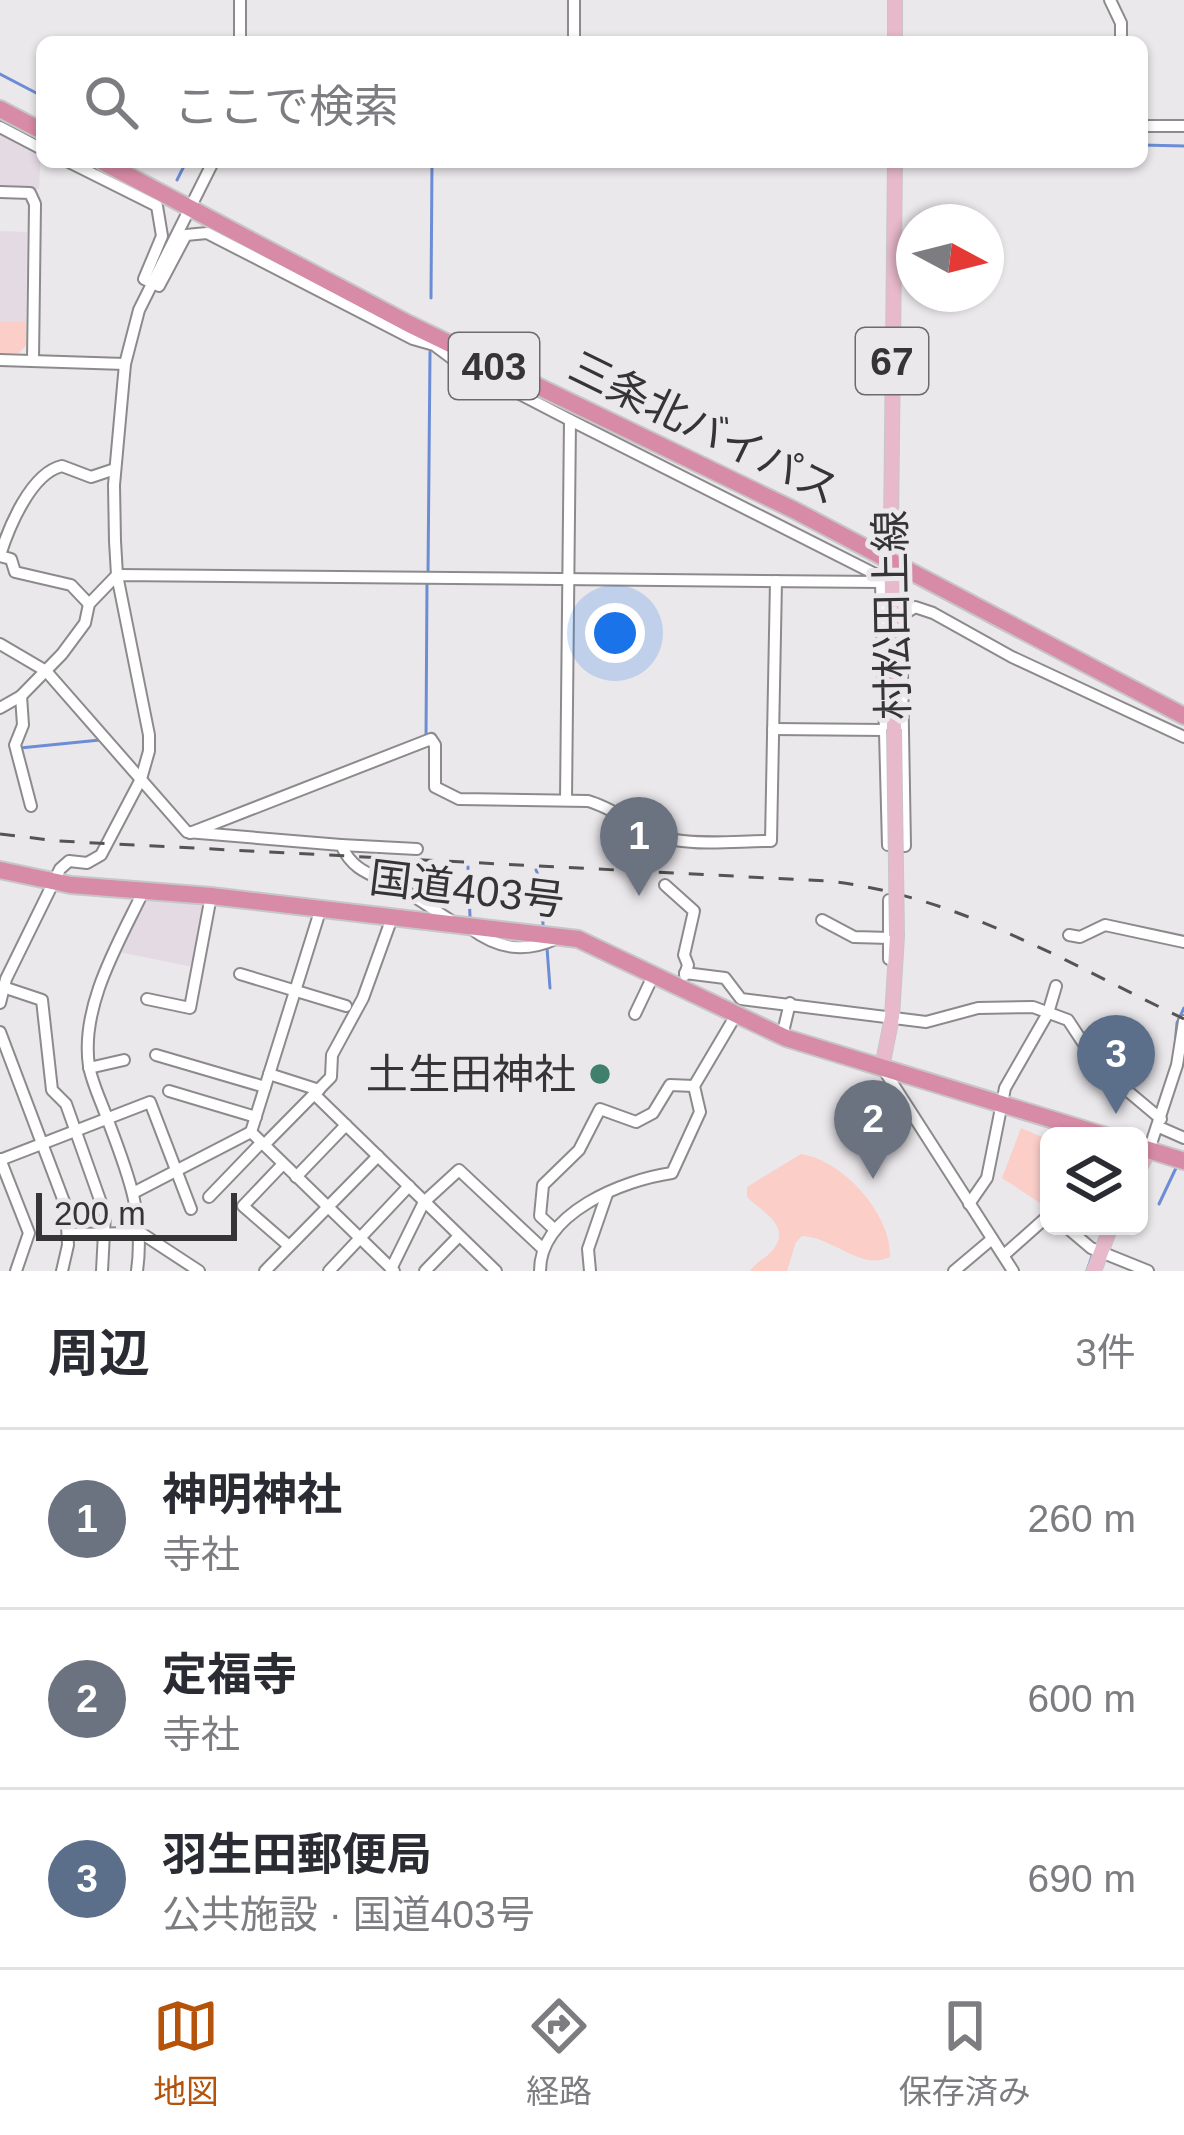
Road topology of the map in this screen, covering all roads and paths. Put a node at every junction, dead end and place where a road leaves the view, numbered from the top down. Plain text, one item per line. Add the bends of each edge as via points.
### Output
1 (240, 0) edge
2 (574, 0) edge
3 (895, 0) edge
4 (1110, 0) edge
5 (240, 36) edge
6 (574, 36) edge
7 (895, 36) edge
8 (1121, 36) edge
9 (0, 109) edge
10 (1148, 126) edge
11 (1184, 126) edge
12 (0, 127) edge
13 (36, 128) edge
14 (36, 146) edge
15 (81, 168) edge
16 (115, 168) edge
17 (210, 168) edge
18 (895, 168) edge
19 (0, 192) edge
20 (191, 207) junction
21 (153, 283) junction
22 (32, 359) junction
23 (0, 360) edge
24 (125, 364) junction
25 (570, 421) junction
26 (116, 469) junction
27 (2, 539) edge
28 (0, 555) edge
29 (891, 560) junction
30 (117, 575) junction
31 (567, 580) junction
32 (776, 581) junction
33 (881, 582) junction
34 (89, 604) junction
35 (1017, 627) junction
36 (0, 644) edge
37 (1004, 652) junction
38 (46, 671) junction
39 (21, 696) junction
40 (0, 708) edge
41 (1184, 716) edge
42 (773, 729) junction
43 (890, 729) junction
44 (1184, 736) edge
45 (141, 779) junction
46 (566, 800) junction
47 (31, 806) dead end
48 (190, 833) junction
49 (341, 845) junction
50 (416, 848) dead end
51 (3, 876) edge
52 (53, 882) junction
53 (665, 885) dead end
54 (144, 890) junction
55 (211, 896) junction
56 (889, 900) dead end
57 (321, 908) junction
58 (393, 915) junction
59 (822, 920) dead end
60 (458, 922) junction
61 (1069, 935) dead end
62 (893, 937) junction
63 (1184, 942) edge
64 (240, 974) dead end
65 (654, 974) junction
66 (683, 980) junction
67 (1055, 986) dead end
68 (3, 987) junction
69 (295, 990) junction
70 (147, 999) dead end
71 (790, 1003) junction
72 (0, 1004) edge
73 (346, 1006) dead end
74 (1048, 1013) junction
75 (634, 1014) dead end
76 (736, 1015) junction
77 (888, 1016) junction
78 (1184, 1022) edge
79 (0, 1032) edge
80 (782, 1036) junction
81 (157, 1055) dead end
82 (124, 1060) dead end
83 (882, 1066) junction
84 (89, 1068) junction
85 (267, 1081) junction
86 (694, 1086) junction
87 (169, 1090) dead end
88 (316, 1092) junction
89 (1000, 1103) junction
90 (256, 1117) junction
91 (108, 1119) junction
92 (1160, 1123) junction
93 (346, 1125) junction
94 (1077, 1127) edge
95 (77, 1131) junction
96 (251, 1132) junction
97 (1184, 1138) edge
98 (1148, 1142) edge
99 (263, 1144) junction
100 (41, 1146) junction
101 (1148, 1150) edge
102 (378, 1156) junction
103 (0, 1160) edge
104 (1184, 1161) edge
105 (283, 1164) junction
106 (176, 1170) junction
107 (296, 1177) junction
108 (409, 1186) junction
109 (135, 1192) junction
110 (607, 1193) junction
111 (209, 1198) dead end
112 (424, 1202) junction
113 (969, 1204) junction
114 (328, 1207) junction
115 (191, 1209) dead end
116 (1040, 1226) edge
117 (555, 1230) junction
118 (141, 1233) junction
119 (69, 1234) junction
120 (107, 1234) junction
121 (1077, 1235) edge
122 (1105, 1235) edge
123 (459, 1236) junction
124 (359, 1238) junction
125 (992, 1239) junction
126 (289, 1246) junction
127 (542, 1248) junction
128 (1096, 1249) junction
129 (1008, 1263) edge
130 (393, 1270) edge
131 (491, 1270) edge
132 (16, 1271) edge
133 (62, 1271) edge
134 (102, 1271) edge
135 (137, 1271) edge
136 (199, 1271) edge
137 (265, 1271) edge
138 (329, 1271) edge
139 (425, 1271) edge
140 (540, 1271) edge
141 (590, 1271) edge
142 (954, 1271) edge
143 (997, 1271) edge
144 (1094, 1271) edge
145 (1148, 1271) edge

1 - 5 street
2 - 6 street
3 - 7 main road
4 - 8 street
9 - 13 highway
10 - 11 street
12 - 14 street
15 - 21 street via 157,206 162,236 144,279
16 - 20 highway, 三条北バイパス / 403
17 - 20 street
18 - 29 main road, 村松田上線 / 67
19 - 22 street via 30,194 35,204
20 - 21 street
20 - 29 highway, 三条北バイパス / 403 via 409,324
21 - 24 street
21 - 25 street via 160,286 186,235 207,233
22 - 23 street
22 - 24 street
24 - 26 street
25 - 31 street
25 - 33 street
26 - 27 street via 91,478 62,466 47,471
26 - 30 street
27 - 28 street
28 - 34 street via 15,572 71,585
29 - 35 highway, 403
29 - 43 main road, 村松田上線 / 67
30 - 31 street
30 - 34 street
30 - 45 street via 149,735
31 - 32 street
31 - 46 street
32 - 33 street
32 - 42 street
33 - 43 street
34 - 38 street via 85,623
35 - 37 street
35 - 41 highway, 403
36 - 38 street
37 - 43 street via 933,613 915,607 901,616 905,846 888,845
37 - 44 street
38 - 39 street
38 - 45 street
39 - 40 street
39 - 47 street via 15,745
42 - 43 street
42 - 46 street via 771,841 674,839 606,806
43 - 62 main road, 村松田上線 / 67, bridge
45 - 48 street
45 - 52 street via 101,855 64,863
46 - 48 street via 441,793 431,740
48 - 49 street
49 - 50 street
49 - 60 street via 365,874
51 - 52 highway, 国道403号
52 - 54 highway, 国道403号
52 - 68 street
53 - 66 street via 694,911
54 - 55 highway, 国道403号
54 - 84 street via 95,1004
55 - 57 highway, 国道403号
55 - 70 street via 190,1008
56 - 62 street
57 - 58 highway, 国道403号
57 - 69 street
58 - 60 highway, 国道403号
58 - 88 street via 332,1054 331,1077
59 - 62 street via 854,938
60 - 65 highway, 国道403号 via 590,941
61 - 63 street via 1105,925
62 - 77 main road, 村松田上線 / 67
64 - 69 street
65 - 66 highway, 国道403号
65 - 75 street
66 - 71 street via 725,978 741,1000
66 - 76 highway, 国道403号
67 - 74 street
68 - 72 street
68 - 95 street via 42,1000 52,1090
69 - 73 street
69 - 85 street
71 - 77 street
71 - 80 street
74 - 77 street via 1022,1006 926,1022
74 - 89 street
74 - 92 street via 1068,1020 1099,1067
76 - 80 highway, 国道403号
76 - 86 street
77 - 83 main road, 村松田上線 / 67
78 - 92 street
79 - 100 street
80 - 83 highway, 国道403号
81 - 85 street
82 - 84 street
83 - 89 highway, 国道403号
83 - 113 street
84 - 91 street
85 - 88 street
85 - 90 street
86 - 110 street via 700,1112 672,1173
86 - 117 street via 670,1085 653,1113 636,1122 600,1109 579,1150 543,1185 540,1216
87 - 90 street
88 - 93 street
88 - 99 street
89 - 94 highway, 国道403号
89 - 113 street via 987,1178
90 - 96 street
91 - 95 street
91 - 106 street via 150,1102
91 - 109 street
92 - 97 street
92 - 98 street
93 - 102 street
93 - 107 street
95 - 100 street
95 - 120 street
96 - 99 street
96 - 106 street
99 - 105 street
99 - 111 street
100 - 103 street
100 - 119 street
101 - 104 highway
102 - 108 street
102 - 114 street
103 - 132 street via 29,1234
105 - 107 street
105 - 126 street via 243,1206
106 - 109 street
106 - 115 street
107 - 114 street
108 - 112 street
108 - 124 street
109 - 118 street
110 - 117 street
110 - 141 street via 588,1249
112 - 123 street
112 - 127 street via 459,1170
112 - 130 street
113 - 125 street
114 - 124 street
114 - 126 street
116 - 129 street
117 - 127 street
118 - 120 street
118 - 135 street
118 - 136 street
119 - 120 street
119 - 133 street
120 - 134 street
121 - 128 street
122 - 128 main road
123 - 131 street
123 - 139 street
124 - 130 street
124 - 138 street
125 - 129 street
125 - 142 street
126 - 137 street
127 - 140 street
128 - 144 main road
128 - 145 street
129 - 143 street

